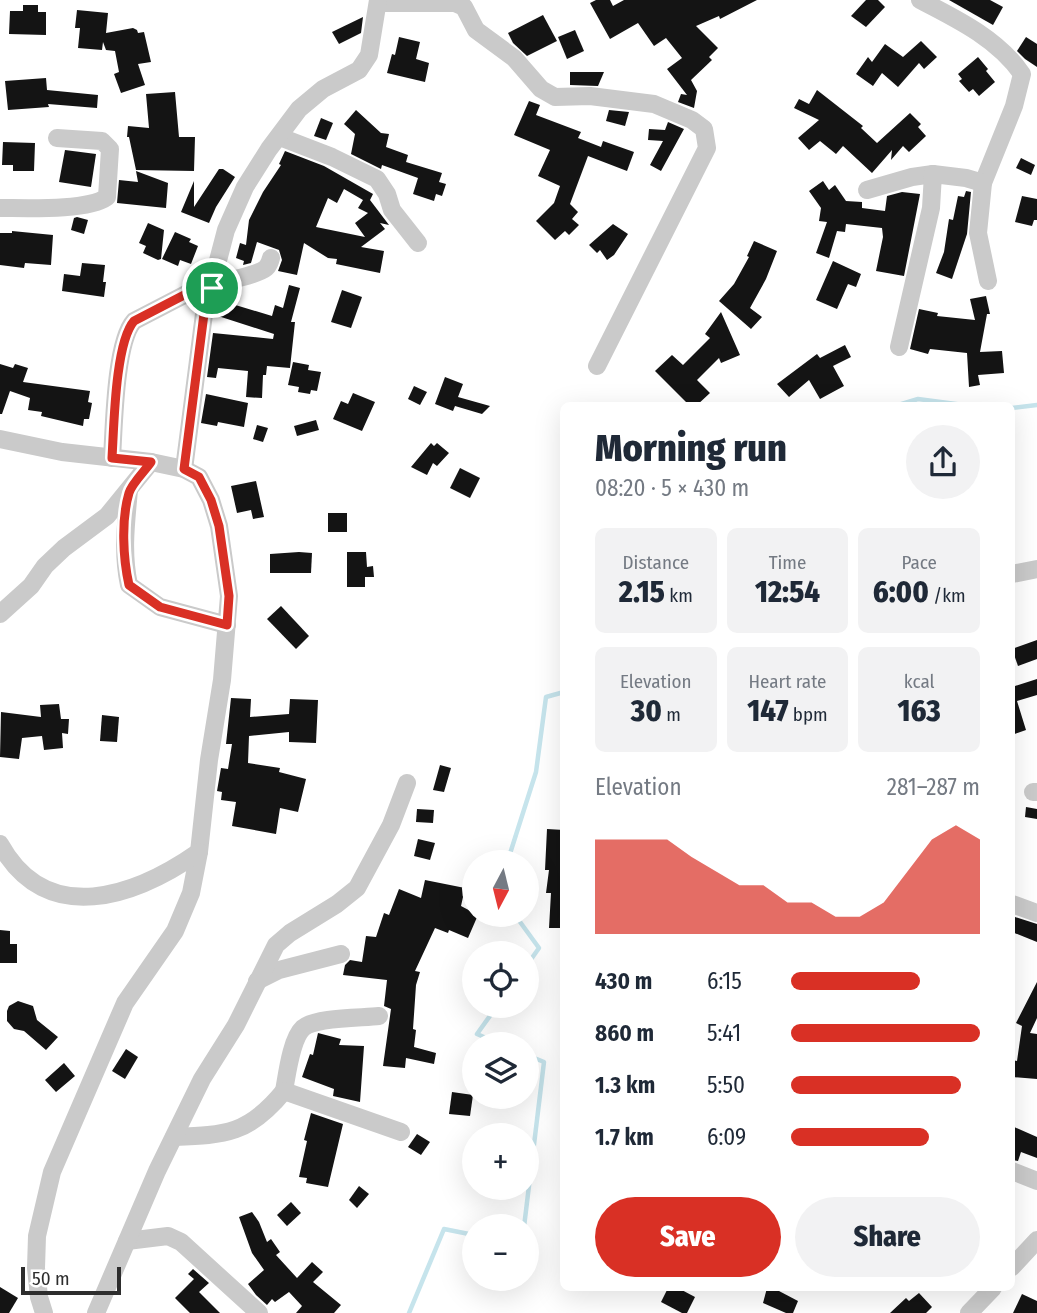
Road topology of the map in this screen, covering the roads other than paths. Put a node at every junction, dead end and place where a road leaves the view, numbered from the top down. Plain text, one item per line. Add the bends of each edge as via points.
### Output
1 (920, 0) edge
2 (378, 1) edge
3 (280, 136) junction
4 (57, 138) dead end
5 (933, 174) junction
6 (983, 183) junction
7 (867, 190) dead end
8 (0, 208) edge
9 (418, 243) dead end
10 (271, 258) dead end
11 (988, 281) dead end
12 (213, 285) junction
13 (899, 346) dead end
14 (597, 366) dead end
15 (0, 439) edge
16 (112, 458) junction
17 (151, 462) junction
18 (184, 469) junction
19 (129, 490) junction
20 (1037, 569) edge
21 (1015, 573) edge
22 (0, 614) edge
23 (227, 625) junction
24 (407, 783) dead end
25 (0, 844) edge
26 (199, 852) junction
27 (1015, 905) edge
28 (1037, 913) edge
29 (341, 954) dead end
30 (257, 981) junction
31 (379, 1016) dead end
32 (284, 1091) junction
33 (401, 1132) dead end
34 (174, 1137) junction
35 (1015, 1172) edge
36 (1037, 1181) edge
37 (1037, 1240) edge
38 (127, 1241) junction
39 (1015, 1265) edge
40 (990, 1291) edge
41 (44, 1313) edge
42 (96, 1313) edge
43 (259, 1313) edge
44 (969, 1313) edge

1 - 6 street via 1000,48 1021,74 1014,106
2 - 3 street via 369,55 359,70 323,89 299,109
2 - 14 street via 455,3 464,7 476,30 555,97 654,104 704,129 707,148
3 - 9 street via 377,179 392,210
3 - 12 street via 235,209
4 - 8 street via 108,145 107,197 76,205
5 - 6 street
5 - 7 street
5 - 13 street via 931,208
6 - 11 street via 978,233
10 - 12 street via 261,272
12 - 16 street via 188,293 130,326 121,356
12 - 18 street via 204,314
15 - 16 street
16 - 17 street
17 - 18 street
17 - 19 street
18 - 23 street via 199,477 219,526 229,596
19 - 22 street
19 - 23 street via 125,566 129,585 160,607
20 - 21 street
23 - 26 street
24 - 30 street via 391,825 357,888 276,945
25 - 26 street via 30,880 55,894 83,897 123,892 154,880
26 - 41 street via 191,894 174,931 125,1003 52,1172 37,1236 36,1268
27 - 28 street
29 - 30 street via 279,970
30 - 34 street
31 - 32 street via 303,1027 295,1040
32 - 33 street
32 - 34 street via 241,1129 212,1136
34 - 38 street
35 - 36 street
37 - 39 street
38 - 42 street
38 - 43 street via 168,1236 181,1242
40 - 44 street

